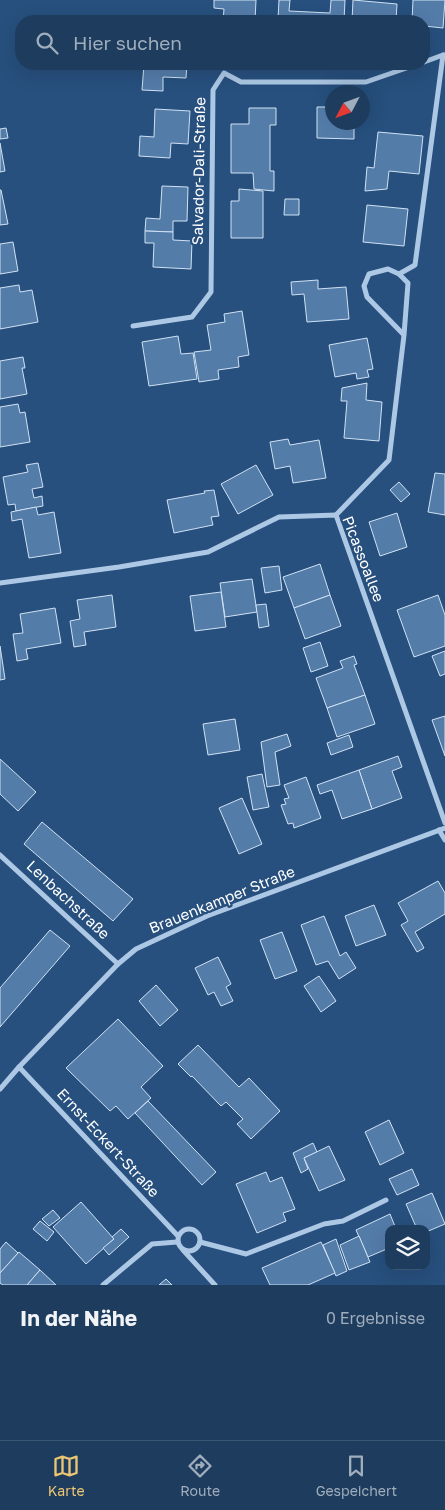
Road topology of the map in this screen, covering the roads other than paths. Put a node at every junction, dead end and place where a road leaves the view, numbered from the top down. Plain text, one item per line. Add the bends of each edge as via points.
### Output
1 (444, 55) edge
2 (430, 60) edge
3 (401, 70) edge
4 (399, 274) junction
5 (133, 326) dead end
6 (404, 336) junction
7 (336, 515) junction
8 (0, 583) edge
9 (445, 823) edge
10 (442, 829) edge
11 (445, 840) edge
12 (0, 855) edge
13 (118, 964) junction
14 (19, 1067) junction
15 (0, 1089) edge
16 (386, 1200) dead end
17 (178, 1239) junction
18 (200, 1242) junction
19 (181, 1248) junction
20 (103, 1285) edge
21 (215, 1285) edge

1 - 2 street
1 - 4 street via 415,265
3 - 5 street, Salvador-Dali-Straße via 366,82 241,82 224,73 213,90 210,292 192,317
4 - 6 street via 408,283
4 - 6 street via 388,269 369,274 364,286 367,298
6 - 7 street via 389,460
7 - 8 street, Picassoallee via 279,517 208,552
7 - 9 street, Picassoallee
10 - 11 street
10 - 13 street, Brauenkamper Straße via 207,916 136,949
12 - 13 street, Lenbachstraße
13 - 14 street, Brauenkamper Straße
14 - 15 street, Brauenkamper Straße
14 - 17 street, Ernst-Eckert-Straße
16 - 18 street via 343,1221 324,1224 246,1254
17 - 18 street via 186,1228 197,1232
17 - 19 street
17 - 20 street via 152,1244
18 - 19 street via 192,1251
19 - 21 street

